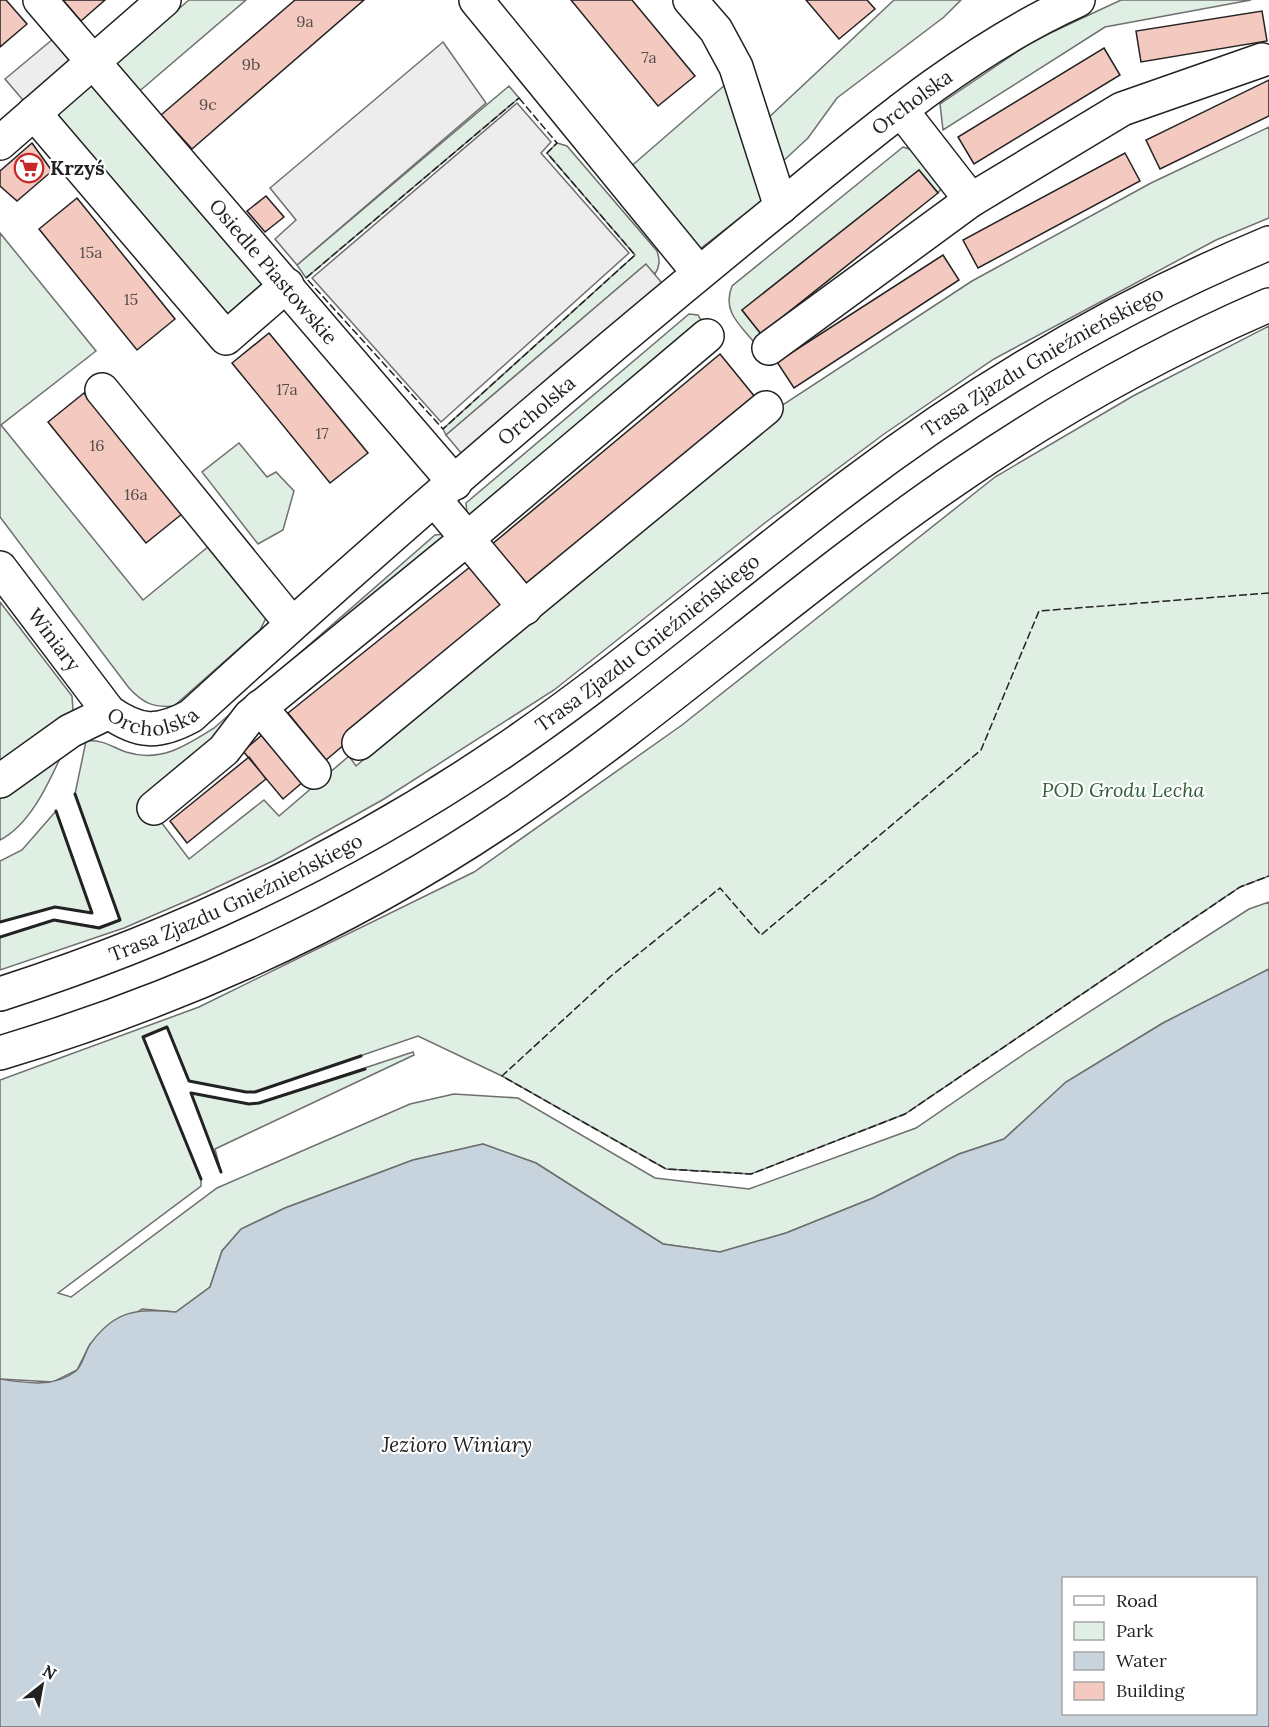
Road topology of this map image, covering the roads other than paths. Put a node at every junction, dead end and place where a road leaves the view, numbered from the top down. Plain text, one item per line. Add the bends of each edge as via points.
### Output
1 (40, 0) edge
2 (164, 0) edge
3 (476, 0) edge
4 (690, 0) edge
5 (1078, 0) edge
6 (1262, 60) dead end
7 (93, 62) junction
8 (901, 110) junction
9 (34, 113) junction
10 (0, 143) edge
11 (971, 200) junction
12 (781, 207) junction
13 (1269, 243) edge
14 (699, 273) junction
15 (287, 285) junction
16 (1269, 304) edge
17 (707, 336) dead end
18 (769, 348) dead end
19 (102, 390) dead end
20 (766, 408) dead end
21 (445, 491) junction
22 (468, 538) junction
23 (0, 568) edge
24 (525, 608) junction
25 (292, 624) junction
26 (260, 707) junction
27 (109, 712) junction
28 (359, 743) dead end
29 (314, 772) dead end
30 (0, 781) edge
31 (154, 808) dead end
32 (0, 994) edge
33 (0, 1053) edge

1 - 7 street, Osiedle Piastowskie
2 - 7 street
3 - 14 street
4 - 12 street via 716,30 736,67
5 - 8 street, Orcholska via 993,46
6 - 11 street via 1122,110
7 - 9 street
7 - 15 street, Osiedle Piastowskie
8 - 11 street
8 - 12 street, Orcholska
9 - 10 street
9 - 15 street via 226,338
11 - 18 street
12 - 14 street, Orcholska
13 - 32 street, Trasa Zjazdu Gnieźnieńskiego via 1085,332 946,417 548,719 414,808 316,863 178,929
14 - 21 street, Orcholska
15 - 21 street, Osiedle Piastowskie
16 - 33 street via 1104,386 962,475 581,765 464,845 356,906 248,960 148,1002
17 - 22 street
19 - 25 street
20 - 24 street
21 - 22 street, Osiedle Piastowskie
21 - 25 street, Orcholska
22 - 24 street, Osiedle Piastowskie
22 - 26 street
23 - 27 street, Winiary
24 - 28 street
25 - 27 street, Orcholska via 191,716 174,725 153,729 129,726
26 - 29 street
26 - 31 street via 224,750
27 - 30 street, Orcholska via 70,731

